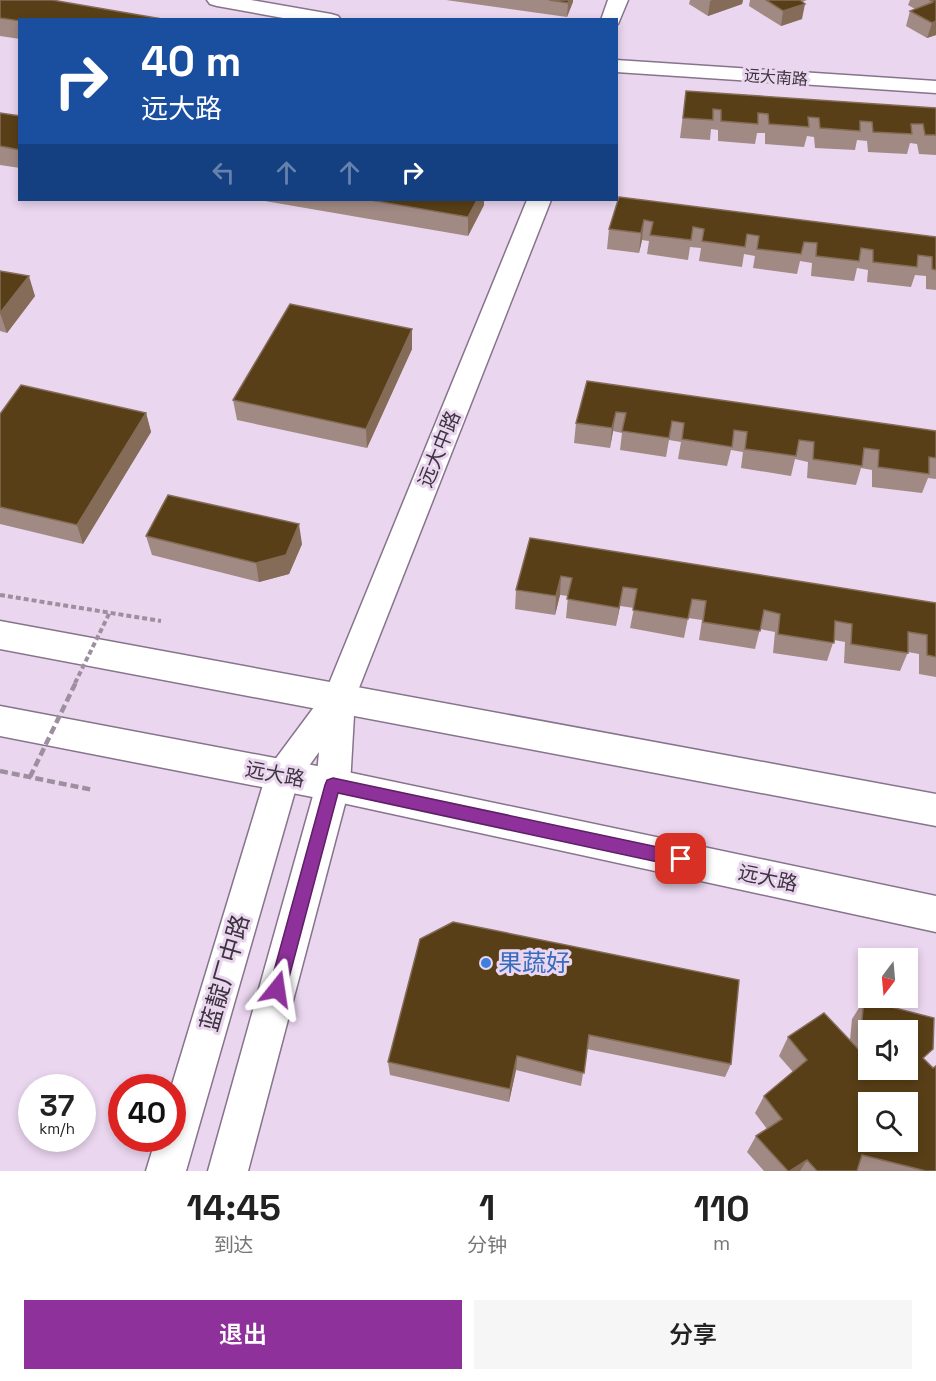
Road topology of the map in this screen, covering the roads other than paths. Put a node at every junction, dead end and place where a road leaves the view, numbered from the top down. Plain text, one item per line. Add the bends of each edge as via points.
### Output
1 (217, 0) edge
2 (618, 0) edge
3 (320, 18) edge
4 (611, 18) edge
5 (618, 66) edge
6 (936, 87) edge
7 (539, 201) edge
8 (0, 635) edge
9 (339, 698) junction
10 (0, 721) edge
11 (283, 776) junction
12 (333, 785) junction
13 (936, 810) edge
14 (936, 914) edge
15 (166, 1171) edge
16 (228, 1171) edge

1 - 3 street
2 - 4 street
5 - 6 street, 远大南路
7 - 9 street, 远大中路
8 - 9 main road
9 - 11 street, 蓝靛厂中路
9 - 12 street
9 - 13 main road
10 - 11 main road, 远大路
11 - 12 main road, 远大路
11 - 15 street, 蓝靛厂中路
12 - 14 main road, 远大路
12 - 16 street

